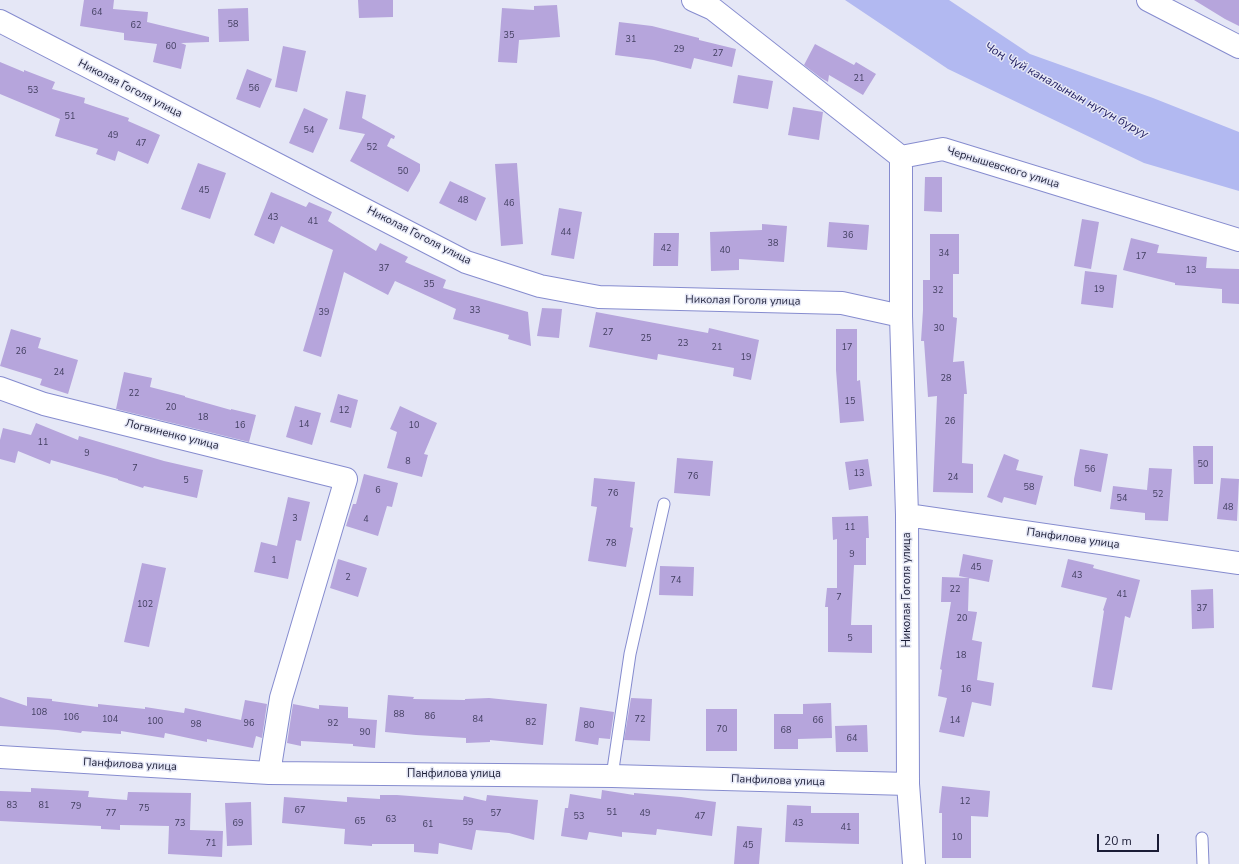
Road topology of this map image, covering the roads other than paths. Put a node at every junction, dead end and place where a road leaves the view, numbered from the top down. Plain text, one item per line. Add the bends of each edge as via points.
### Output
1 (693, 0) edge
2 (1148, 0) edge
3 (0, 21) edge
4 (1239, 48) edge
5 (901, 157) junction
6 (1239, 240) edge
7 (901, 316) junction
8 (0, 388) edge
9 (664, 504) dead end
10 (907, 515) junction
11 (1239, 563) edge
12 (0, 757) edge
13 (269, 773) junction
14 (612, 776) junction
15 (908, 784) junction
16 (1202, 838) dead end
17 (914, 864) edge
18 (1203, 864) edge

1 - 5 street via 713,10
2 - 4 street
3 - 7 street, Николая Гоголя улица via 466,262 540,286 599,297 842,304
5 - 6 street, Чернышевского улица via 944,149
5 - 7 street, Николая Гоголя улица
7 - 10 street, Николая Гоголя улица
8 - 13 street, Логвиненко улица via 44,404 346,479 281,698
9 - 14 lane via 630,654
10 - 11 street, Панфилова улица
10 - 15 street, Николая Гоголя улица
12 - 13 street, Панфилова улица
13 - 14 street, Панфилова улица
14 - 15 street, Панфилова улица
15 - 17 street, Николая Гоголя улица
16 - 18 lane

